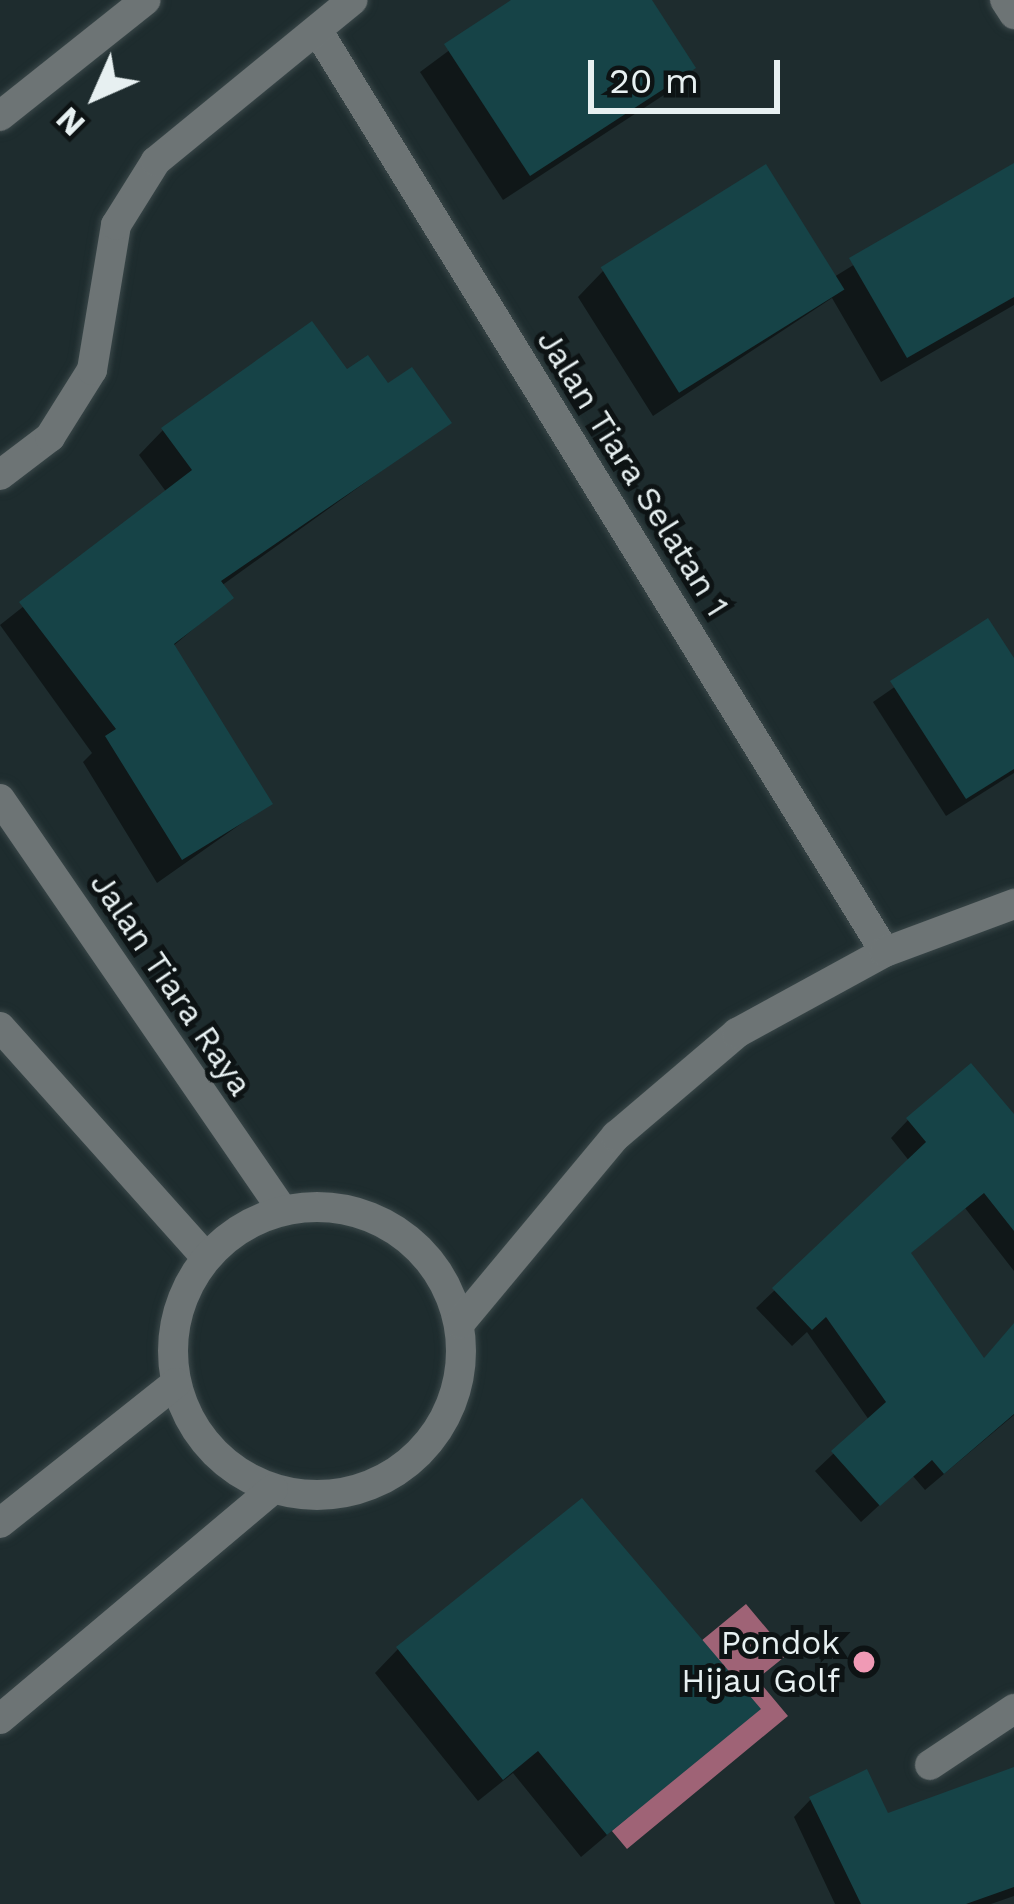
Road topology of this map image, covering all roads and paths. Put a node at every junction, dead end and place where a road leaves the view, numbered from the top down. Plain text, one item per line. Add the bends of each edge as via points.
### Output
1 (146, 0) edge
2 (353, 0) edge
3 (1005, 0) edge
4 (1014, 14) edge
5 (319, 33) junction
6 (0, 116) edge
7 (0, 475) edge
8 (0, 799) edge
9 (1014, 904) edge
10 (885, 952) junction
11 (0, 1027) edge
12 (282, 1210) junction
13 (206, 1257) junction
14 (460, 1323) junction
15 (176, 1383) junction
16 (273, 1490) junction
17 (0, 1523) edge
18 (1014, 1709) edge
19 (0, 1719) edge
20 (930, 1765) dead end

1 - 6 street
2 - 5 street
3 - 4 street
5 - 7 street via 156,161 116,225 92,370 50,437
5 - 10 street, Jalan Tiara Selatan 1
8 - 12 street, Jalan Tiara Raya
9 - 10 street
10 - 14 street via 737,1033 616,1136
11 - 13 street
12 - 13 street via 241,1227
12 - 14 street via 326,1206 370,1216 409,1238 442,1277
13 - 15 street via 178,1317
14 - 16 street via 460,1373 446,1421 414,1460 372,1486 323,1496
15 - 16 street via 206,1442 229,1466
15 - 17 street
16 - 19 street
18 - 20 street

